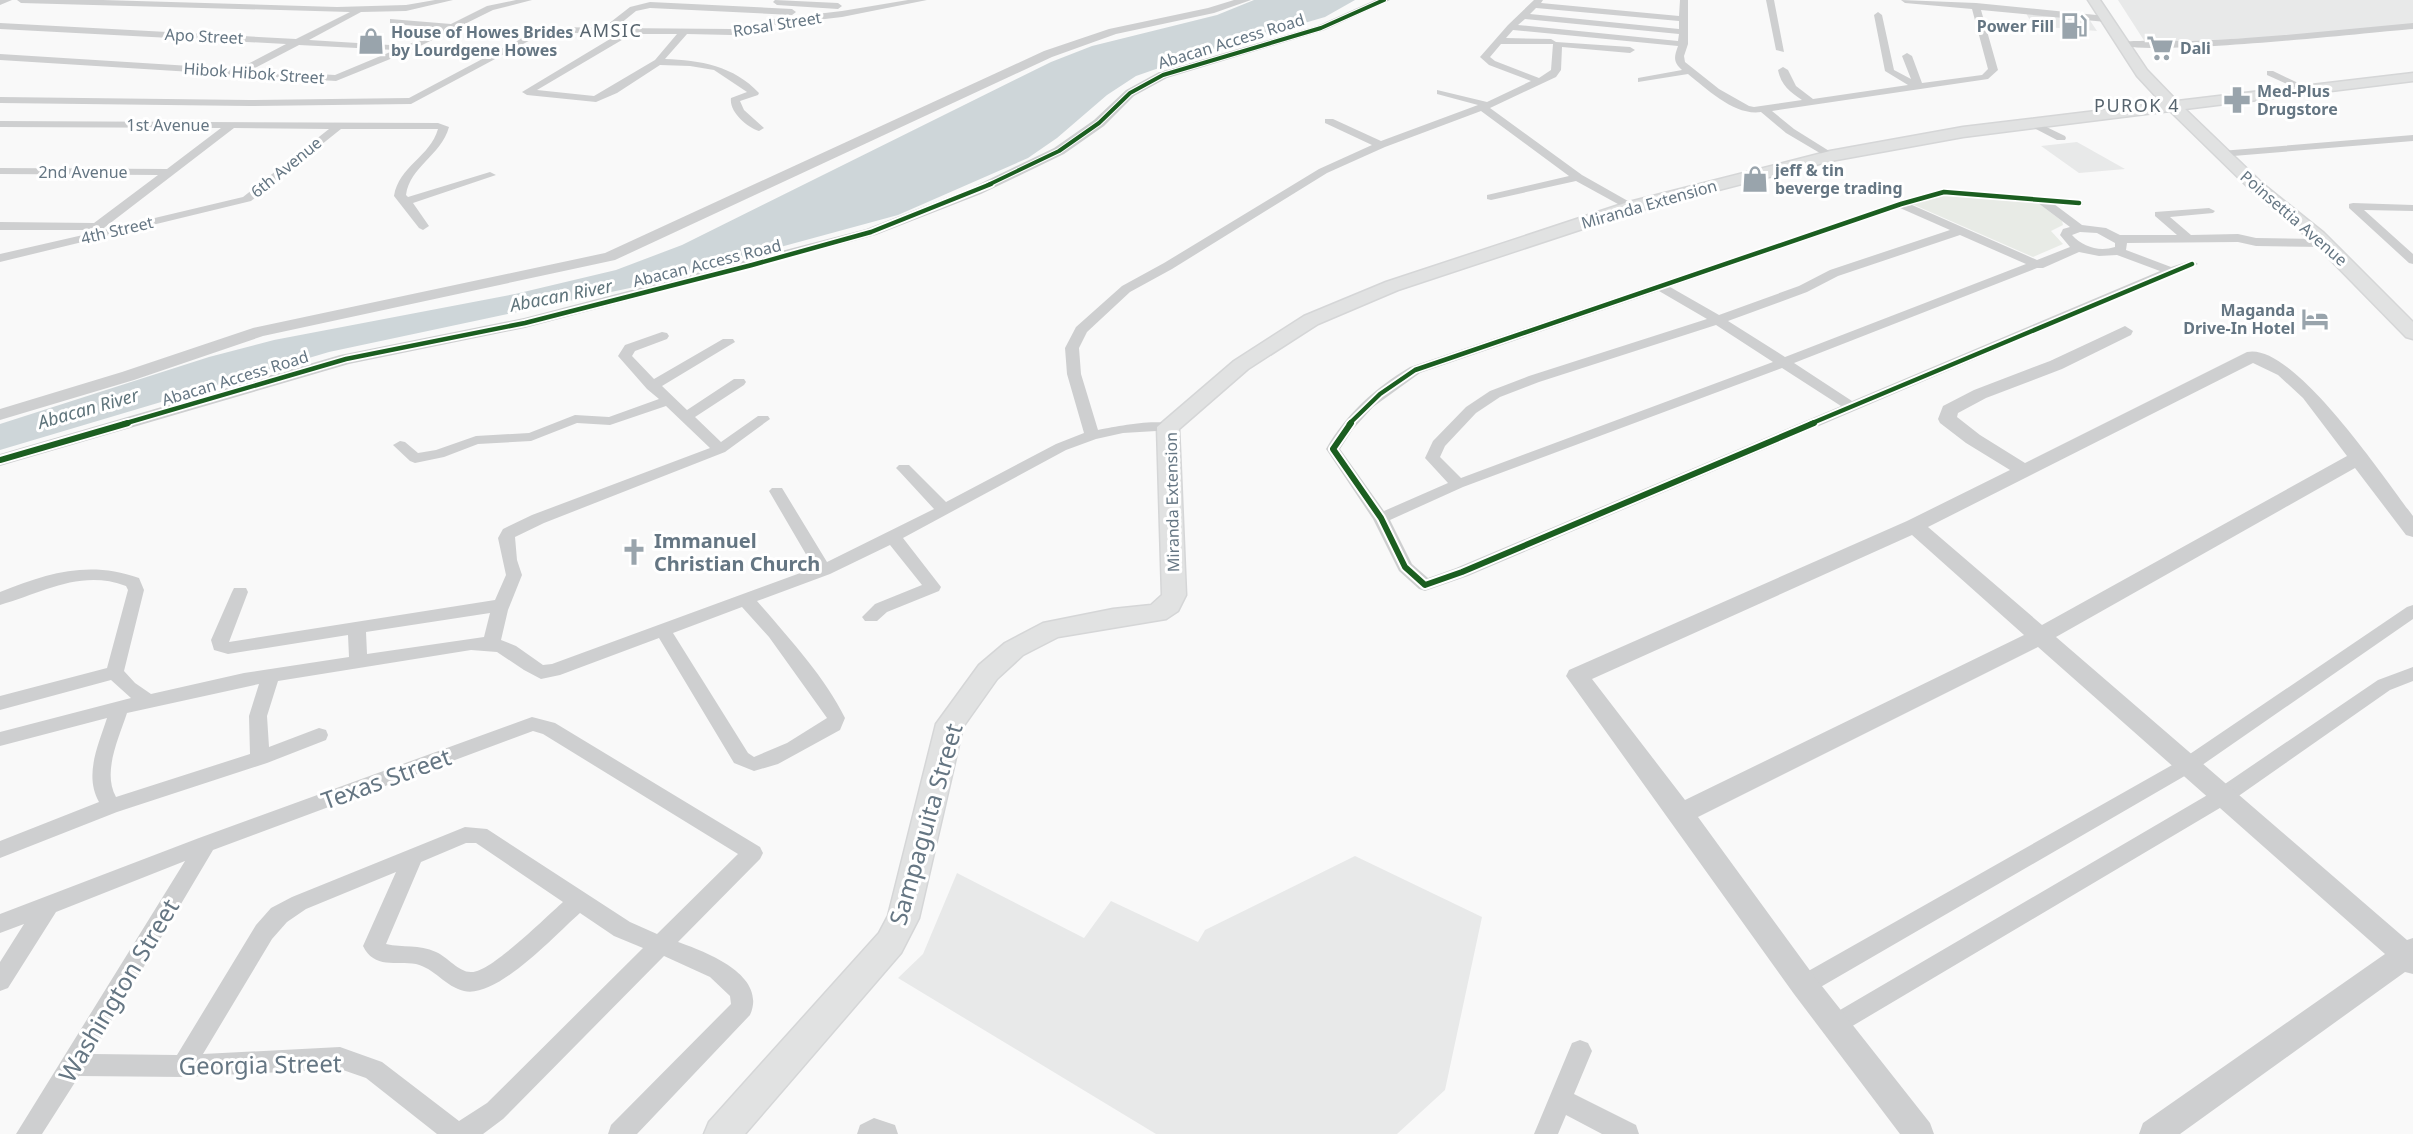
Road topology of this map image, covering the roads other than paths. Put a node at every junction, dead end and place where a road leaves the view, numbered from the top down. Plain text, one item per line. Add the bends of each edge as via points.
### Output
1 (8, 0) edge
2 (21, 0) edge
3 (253, 0) edge
4 (342, 0) edge
5 (448, 0) edge
6 (528, 0) edge
7 (742, 0) edge
8 (895, 0) edge
9 (922, 0) edge
10 (1245, 0) edge
11 (1383, 0) edge
12 (1770, 0) edge
13 (1905, 0) edge
14 (2094, 0) edge
15 (802, 1) edge
16 (0, 2) edge
17 (1535, 3) edge
18 (1976, 6) junction
19 (262, 8) junction
20 (1681, 8) edge
21 (337, 10) junction
22 (360, 10) junction
23 (1878, 15) dead end
24 (825, 16) junction
25 (1523, 16) junction
26 (2106, 19) junction
27 (393, 21) dead end
28 (0, 26) edge
29 (450, 26) junction
30 (2413, 26) edge
31 (1512, 27) junction
32 (605, 31) junction
33 (630, 32) junction
34 (684, 32) junction
35 (731, 32) junction
36 (1683, 32) junction
37 (763, 35) dead end
38 (1558, 38) junction
39 (1501, 41) junction
40 (300, 42) junction
41 (2121, 43) junction
42 (1683, 44) junction
43 (407, 49) junction
44 (1630, 50) dead end
45 (1781, 50) dead end
46 (1907, 56) dead end
47 (0, 57) edge
48 (658, 62) junction
49 (1783, 70) dead end
50 (1691, 71) junction
51 (240, 72) junction
52 (2270, 73) dead end
53 (2413, 77) edge
54 (1641, 80) dead end
55 (1539, 81) junction
56 (1917, 86) junction
57 (2308, 90) junction
58 (1442, 92) dead end
59 (0, 100) edge
60 (1810, 101) junction
61 (2172, 105) junction
62 (1485, 106) junction
63 (1765, 110) junction
64 (1329, 120) dead end
65 (2032, 123) junction
66 (3, 126) edge
67 (230, 126) junction
68 (336, 128) junction
69 (759, 128) dead end
70 (2061, 138) dead end
71 (2413, 138) edge
72 (1381, 145) junction
73 (2221, 154) junction
74 (1830, 156) junction
75 (0, 171) edge
76 (167, 172) junction
77 (490, 175) dead end
78 (1578, 177) junction
79 (1491, 197) dead end
80 (406, 201) junction
81 (2043, 201) junction
82 (234, 202) joint
83 (2079, 203) dead end
84 (1901, 204) junction
85 (1631, 207) junction
86 (2413, 208) edge
87 (2209, 212) dead end
88 (0, 226) edge
89 (97, 226) junction
90 (423, 226) dead end
91 (2079, 228) junction
92 (1962, 230) junction
93 (84, 238) junction
94 (2188, 238) junction
95 (2318, 238) junction
96 (2118, 245) junction
97 (2080, 247) junction
98 (0, 258) edge
99 (2413, 260) edge
100 (2192, 264) dead end
101 (2039, 265) junction
102 (2171, 271) junction
103 (1659, 286) junction
104 (1718, 320) junction
105 (2125, 331) dead end
106 (2413, 333) edge
107 (662, 336) dead end
108 (728, 342) dead end
109 (1783, 363) junction
110 (739, 382) dead end
111 (651, 386) junction
112 (668, 400) junction
113 (1852, 407) junction
114 (0, 415) edge
115 (688, 416) junction
116 (763, 419) dead end
117 (1168, 427) junction
118 (1092, 435) junction
119 (400, 445) dead end
120 (720, 449) junction
121 (2358, 458) junction
122 (0, 460) edge
123 (904, 468) dead end
124 (2025, 471) junction
125 (1458, 484) junction
126 (777, 491) dead end
127 (944, 510) junction
128 (1381, 518) junction
129 (1914, 526) junction
130 (2413, 530) edge
131 (894, 537) junction
132 (824, 570) junction
133 (240, 592) dead end
134 (0, 599) edge
135 (745, 599) junction
136 (502, 605) junction
137 (2413, 611) edge
138 (870, 617) dead end
139 (1113, 618) joint
140 (357, 628) junction
141 (662, 629) junction
142 (2041, 636) junction
143 (492, 642) junction
144 (358, 662) junction
145 (115, 672) junction
146 (2413, 674) edge
147 (271, 676) junction
148 (149, 702) junction
149 (0, 703) edge
150 (119, 708) junction
151 (319, 735) dead end
152 (0, 739) edge
153 (260, 758) junction
154 (2188, 765) junction
155 (2223, 796) junction
156 (111, 806) junction
157 (1681, 814) junction
158 (206, 844) junction
159 (0, 850) edge
160 (753, 853) joint
161 (414, 855) junction
162 (580, 900) junction
163 (49, 904) junction
164 (0, 924) edge
165 (662, 945) junction
166 (2410, 956) edge
167 (0, 981) edge
168 (1804, 985) junction
169 (1836, 1024) junction
170 (1580, 1051) dead end
171 (73, 1065) junction
172 (183, 1066) junction
173 (1560, 1099) junction
174 (28, 1134) edge
175 (461, 1134) edge
176 (620, 1134) edge
177 (722, 1134) edge
178 (869, 1134) edge
179 (886, 1134) edge
180 (1546, 1134) edge
181 (1627, 1134) edge
182 (1919, 1134) edge
183 (2154, 1134) edge

1 - 16 street
2 - 19 street
3 - 19 street
4 - 21 street
5 - 22 street via 413,8
6 - 29 street, Hibok Hibok Street via 501,4
7 - 15 street
8 - 15 street via 835,6
9 - 24 street, Rosal Street
10 - 114 street, Abacan Access Road via 1096,36 1039,57 610,257 267,330
11 - 122 street, Abacan Access Road via 1321,28 1163,75 1130,93 1099,123 1059,151 976,191 871,232 525,323 346,359
12 - 45 street
13 - 18 street
14 - 26 main road, Poinsettia Avenue
17 - 20 street
17 - 25 street
18 - 26 street
18 - 56 street via 1993,70 1990,75
19 - 21 street
20 - 36 street
21 - 22 street
22 - 40 street
23 - 56 street via 1890,71
24 - 32 street via 650,5 633,9
24 - 35 street, Rosal Street
25 - 31 street
25 - 36 street
26 - 41 main road, Poinsettia Avenue
27 - 29 street
28 - 40 street, Apo Street
29 - 43 street, Hibok Hibok Street
30 - 41 street via 2219,43
31 - 38 street
31 - 39 street
32 - 33 street, Rosal Street
32 - 59 street, Rosal Street via 538,33 411,100
33 - 34 street, Rosal Street
33 - 48 street via 527,92 597,99
34 - 35 street, Rosal Street
34 - 48 street
35 - 37 street
36 - 42 street
38 - 39 street
38 - 42 street
38 - 44 street
38 - 55 street via 1556,70
39 - 55 street via 1485,57
40 - 43 street, Apo Street
40 - 51 street
41 - 61 main road, Poinsettia Avenue
42 - 50 street via 1680,63
43 - 51 street, Hibok Hibok Street via 336,78
46 - 56 street
47 - 51 street, Hibok Hibok Street
48 - 69 street via 717,68 750,88 754,93 735,100 735,105
49 - 60 street via 1788,85
50 - 54 street
50 - 63 street via 1747,109
52 - 57 street
53 - 57 main road, Miranda Extension
55 - 62 street
56 - 60 street
57 - 61 main road, Miranda Extension
58 - 62 street
60 - 63 street
61 - 65 main road, Miranda Extension
61 - 73 main road, Poinsettia Avenue
62 - 72 street
62 - 78 street
63 - 74 street
64 - 72 street
65 - 70 street
65 - 74 main road, Miranda Extension
66 - 67 street, 1st Avenue
67 - 68 street, 1st Avenue
67 - 76 street
68 - 80 street, 1st Avenue via 444,127 431,154 399,184 400,196
68 - 82 street, 6th Avenue via 247,199
71 - 73 street
72 - 118 street via 1309,178 1126,289 1081,330 1072,348 1074,374
73 - 95 main road, Poinsettia Avenue
74 - 85 main road, Miranda Extension
75 - 76 street, 2nd Avenue
76 - 89 street
77 - 80 street
78 - 79 street
78 - 85 street
80 - 90 street
81 - 83 street
81 - 84 street via 1944,192
81 - 91 street
82 - 93 street, 4th Street
84 - 92 street
84 - 103 street
85 - 117 main road, Miranda Extension via 1392,286 1311,320 1241,365
86 - 99 street via 2353,206
87 - 94 street via 2159,214
88 - 89 street
89 - 93 street
91 - 96 street via 2104,232
91 - 97 street via 2066,235
92 - 101 street
92 - 104 street via 1834,273 1803,289
93 - 98 street, 4th Street
94 - 95 street via 2256,242
94 - 96 street
95 - 106 main road, Poinsettia Avenue
96 - 97 street via 2097,252
96 - 102 street
97 - 101 street
100 - 102 street
101 - 109 street
102 - 113 street
103 - 104 street
103 - 128 street via 1400,378 1342,432 1334,449
104 - 109 street
104 - 125 street via 1495,394 1471,410 1438,444 1432,458
105 - 124 street via 1950,410 1947,419
107 - 111 street via 625,352
108 - 111 street
109 - 113 street
109 - 125 street
110 - 115 street
111 - 112 street
112 - 115 street
112 - 119 street via 610,421 575,419 531,437 476,440 439,454 415,458
113 - 128 street via 1425,585 1405,567
115 - 120 street
116 - 120 street
117 - 118 street
117 - 139 main road, Miranda Extension via 1174,595 1158,613
118 - 127 street via 1061,447
120 - 136 street via 509,533 506,538 514,575
121 - 124 street via 2309,394 2284,371 2253,356
121 - 130 street
121 - 142 street
123 - 127 street
124 - 129 street
125 - 128 street
126 - 132 street
127 - 131 street
129 - 142 street
129 - 157 street via 1577,676
131 - 132 street
131 - 138 street via 933,587 881,608
132 - 135 street
133 - 140 street via 220,646 228,648
134 - 145 street via 90,573 133,582 136,590
135 - 141 street
135 - 141 street via 775,633 836,718 833,725 771,759 750,764 741,758
136 - 140 street
136 - 143 street
137 - 154 street
139 - 177 main road, Sampaguita Street via 1052,629 1014,649 970,694 950,724 903,918 890,943
140 - 144 street
141 - 143 street via 541,672 505,646
142 - 154 street
142 - 157 street
143 - 144 street
144 - 147 street
145 - 148 street
145 - 149 street
146 - 155 street via 2384,685
147 - 148 street
147 - 153 street via 258,716
148 - 150 street
150 - 152 street
150 - 156 street via 101,767 102,790
151 - 153 street
153 - 156 street
154 - 155 street
154 - 168 street
155 - 166 street
155 - 169 street
156 - 159 street
157 - 168 street
158 - 160 street, Texas Street via 532,724 548,728
158 - 163 street, Texas Street
158 - 171 street, Washington Street
160 - 165 street, Georgia Street
161 - 162 street via 465,835 480,835
161 - 162 street via 374,946 384,954 421,956 463,983 483,982 495,975
161 - 172 street via 279,915 264,932
162 - 165 street via 642,940
163 - 164 street, Texas Street
163 - 167 street
165 - 175 street, Georgia Street via 495,1111
165 - 176 street via 725,974 741,992 742,1008
166 - 183 street
168 - 169 street
169 - 182 street
170 - 173 street
171 - 172 street, Georgia Street
171 - 174 street, Washington Street
172 - 175 street, Georgia Street via 340,1058 374,1070
173 - 180 street
173 - 181 street
178 - 179 street via 874,1130

